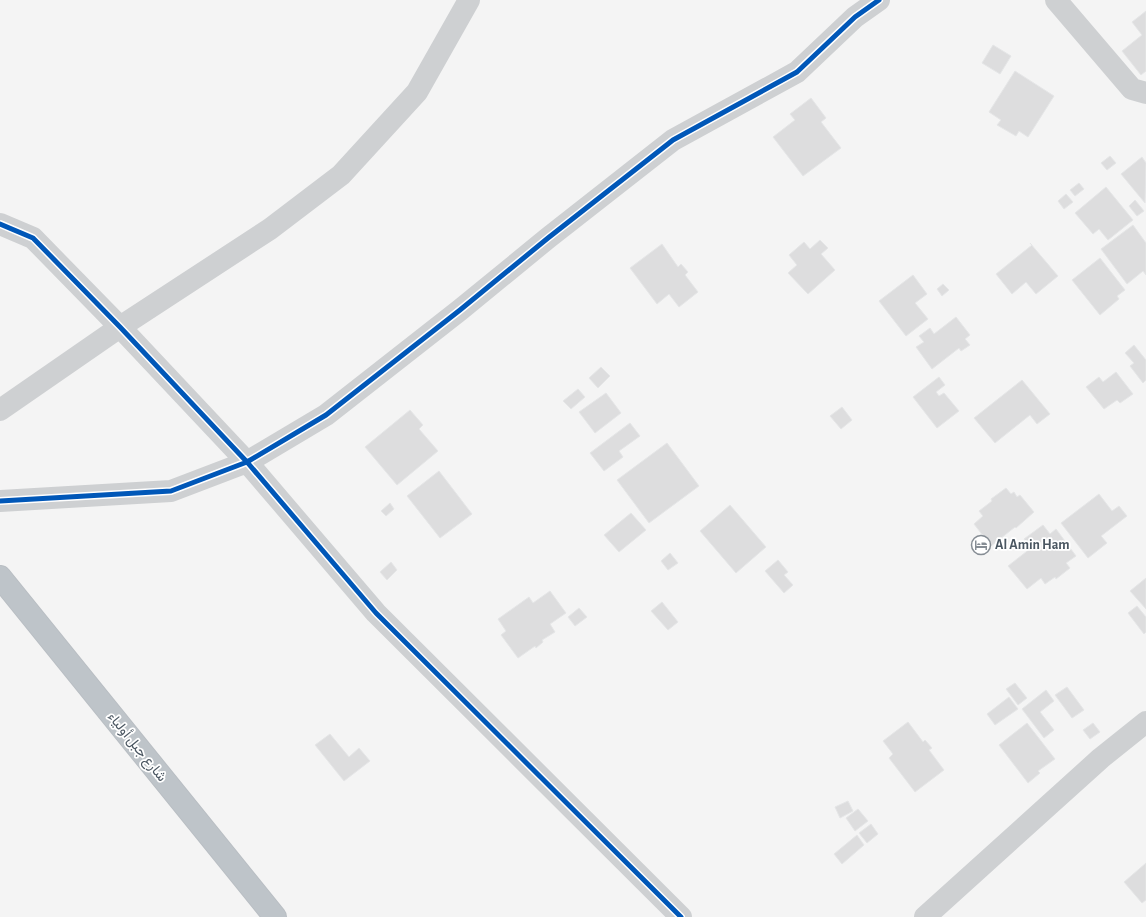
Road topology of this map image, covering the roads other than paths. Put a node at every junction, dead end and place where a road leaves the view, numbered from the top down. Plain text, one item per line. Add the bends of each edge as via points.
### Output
1 (469, 0) edge
2 (879, 0) edge
3 (1056, 0) edge
4 (1146, 93) edge
5 (0, 224) edge
6 (120, 327) junction
7 (0, 410) edge
8 (247, 462) junction
9 (0, 501) edge
10 (0, 577) edge
11 (1146, 722) edge
12 (275, 917) edge
13 (681, 917) edge
14 (925, 917) edge

1 - 6 street via 417,92 341,175 270,229
2 - 8 street via 855,17 797,72 673,140 326,415
3 - 4 street via 1132,89
5 - 6 street via 33,238
6 - 7 street
6 - 8 street
8 - 9 street via 171,491
8 - 13 street via 376,613
10 - 12 highway, شارع جبل أولياء
11 - 14 street via 1100,758

